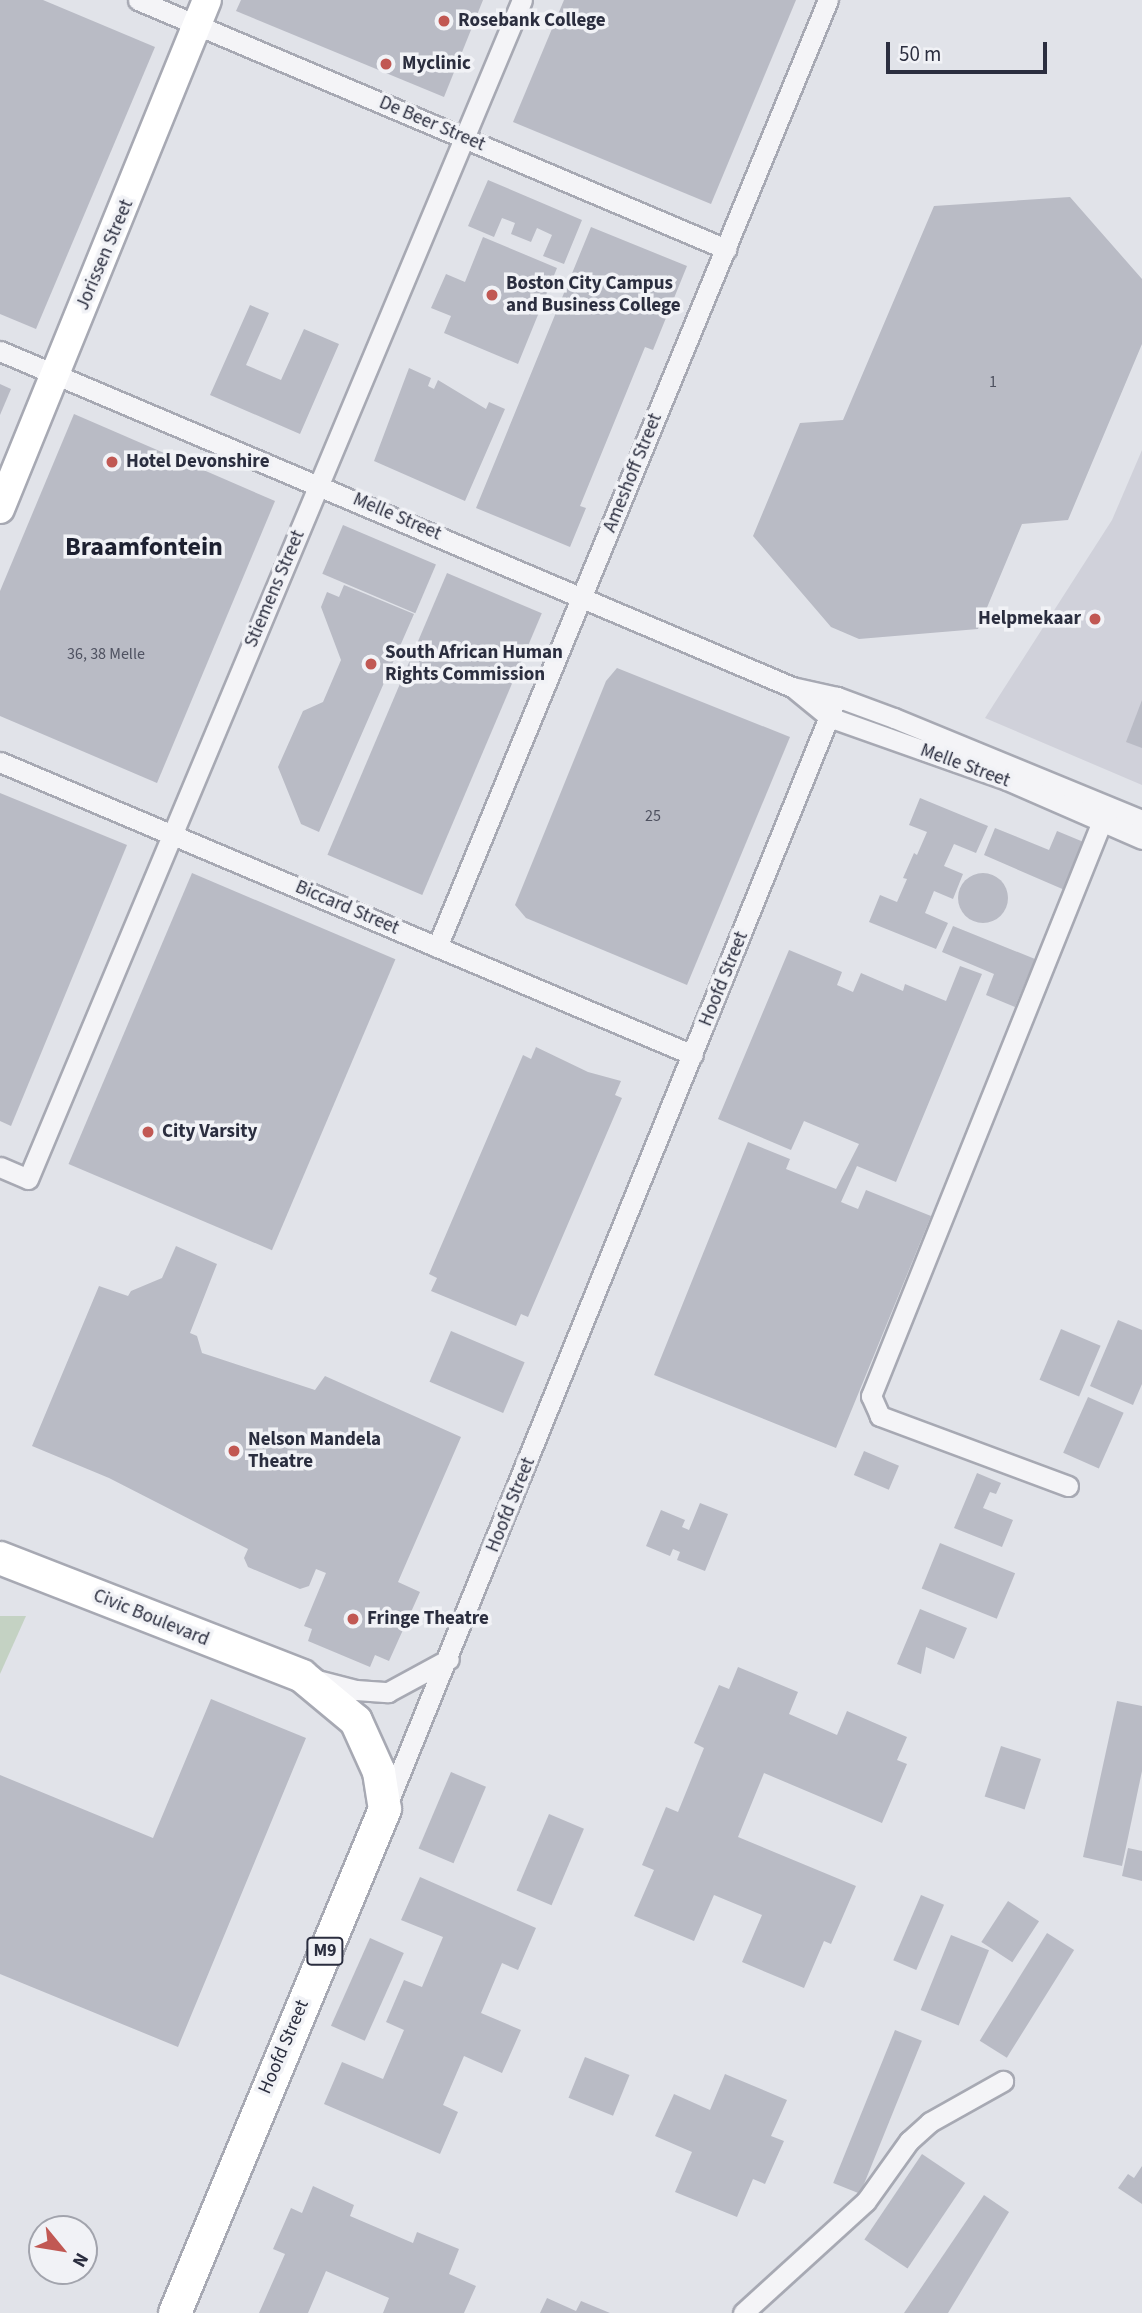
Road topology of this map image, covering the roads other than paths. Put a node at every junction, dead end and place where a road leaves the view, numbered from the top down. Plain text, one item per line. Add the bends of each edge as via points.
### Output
1 (138, 0) edge
2 (522, 0) edge
3 (828, 0) edge
4 (202, 12) edge
5 (464, 137) junction
6 (726, 249) junction
7 (0, 351) edge
8 (55, 373) junction
9 (319, 484) junction
10 (0, 509) edge
11 (583, 595) junction
12 (792, 687) junction
13 (837, 697) junction
14 (829, 717) junction
15 (0, 762) edge
16 (1142, 820) edge
17 (1102, 821) junction
18 (174, 833) junction
19 (1142, 839) edge
20 (437, 947) junction
21 (693, 1055) junction
22 (0, 1167) edge
23 (1068, 1486) dead end
24 (0, 1558) edge
25 (449, 1660) junction
26 (302, 1676) junction
27 (385, 1809) junction
28 (1003, 2081) dead end
29 (175, 2312) edge
30 (743, 2313) edge

1 - 4 street, De Beer Street
2 - 5 street, Stiemens Street
3 - 6 street, Ameshoff Street
4 - 5 street, De Beer Street
4 - 8 main road, Jorissen Street
5 - 6 street, De Beer Street
5 - 9 street, Stiemens Street
6 - 11 street, Ameshoff Street
7 - 8 street, Melle Street
8 - 9 street, Melle Street
8 - 10 main road, Jorissen Street
9 - 11 street, Melle Street
9 - 18 street, Stiemens Street
11 - 12 street, Melle Street
11 - 20 street, Ameshoff Street
12 - 13 street, Melle Street
12 - 14 street, Melle Street
13 - 14 street, Hoofd Street
13 - 16 street, Melle Street
14 - 17 street, Melle Street via 1007,780
14 - 21 street, Hoofd Street
15 - 18 street, Biccard Street
17 - 19 street, Melle Street
17 - 23 street via 871,1396 880,1416
18 - 20 street, Biccard Street
18 - 22 street, Stiemens Street via 28,1179
20 - 21 street, Biccard Street
21 - 25 street, Hoofd Street
24 - 26 main road, Civic Boulevard
25 - 26 street, Civic Boulevard via 388,1692 356,1690
25 - 27 street, Hoofd Street
26 - 27 main road, Civic Boulevard via 356,1721 372,1749
27 - 29 main road, Hoofd Street / M9
28 - 30 street via 930,2122 909,2141 866,2201

